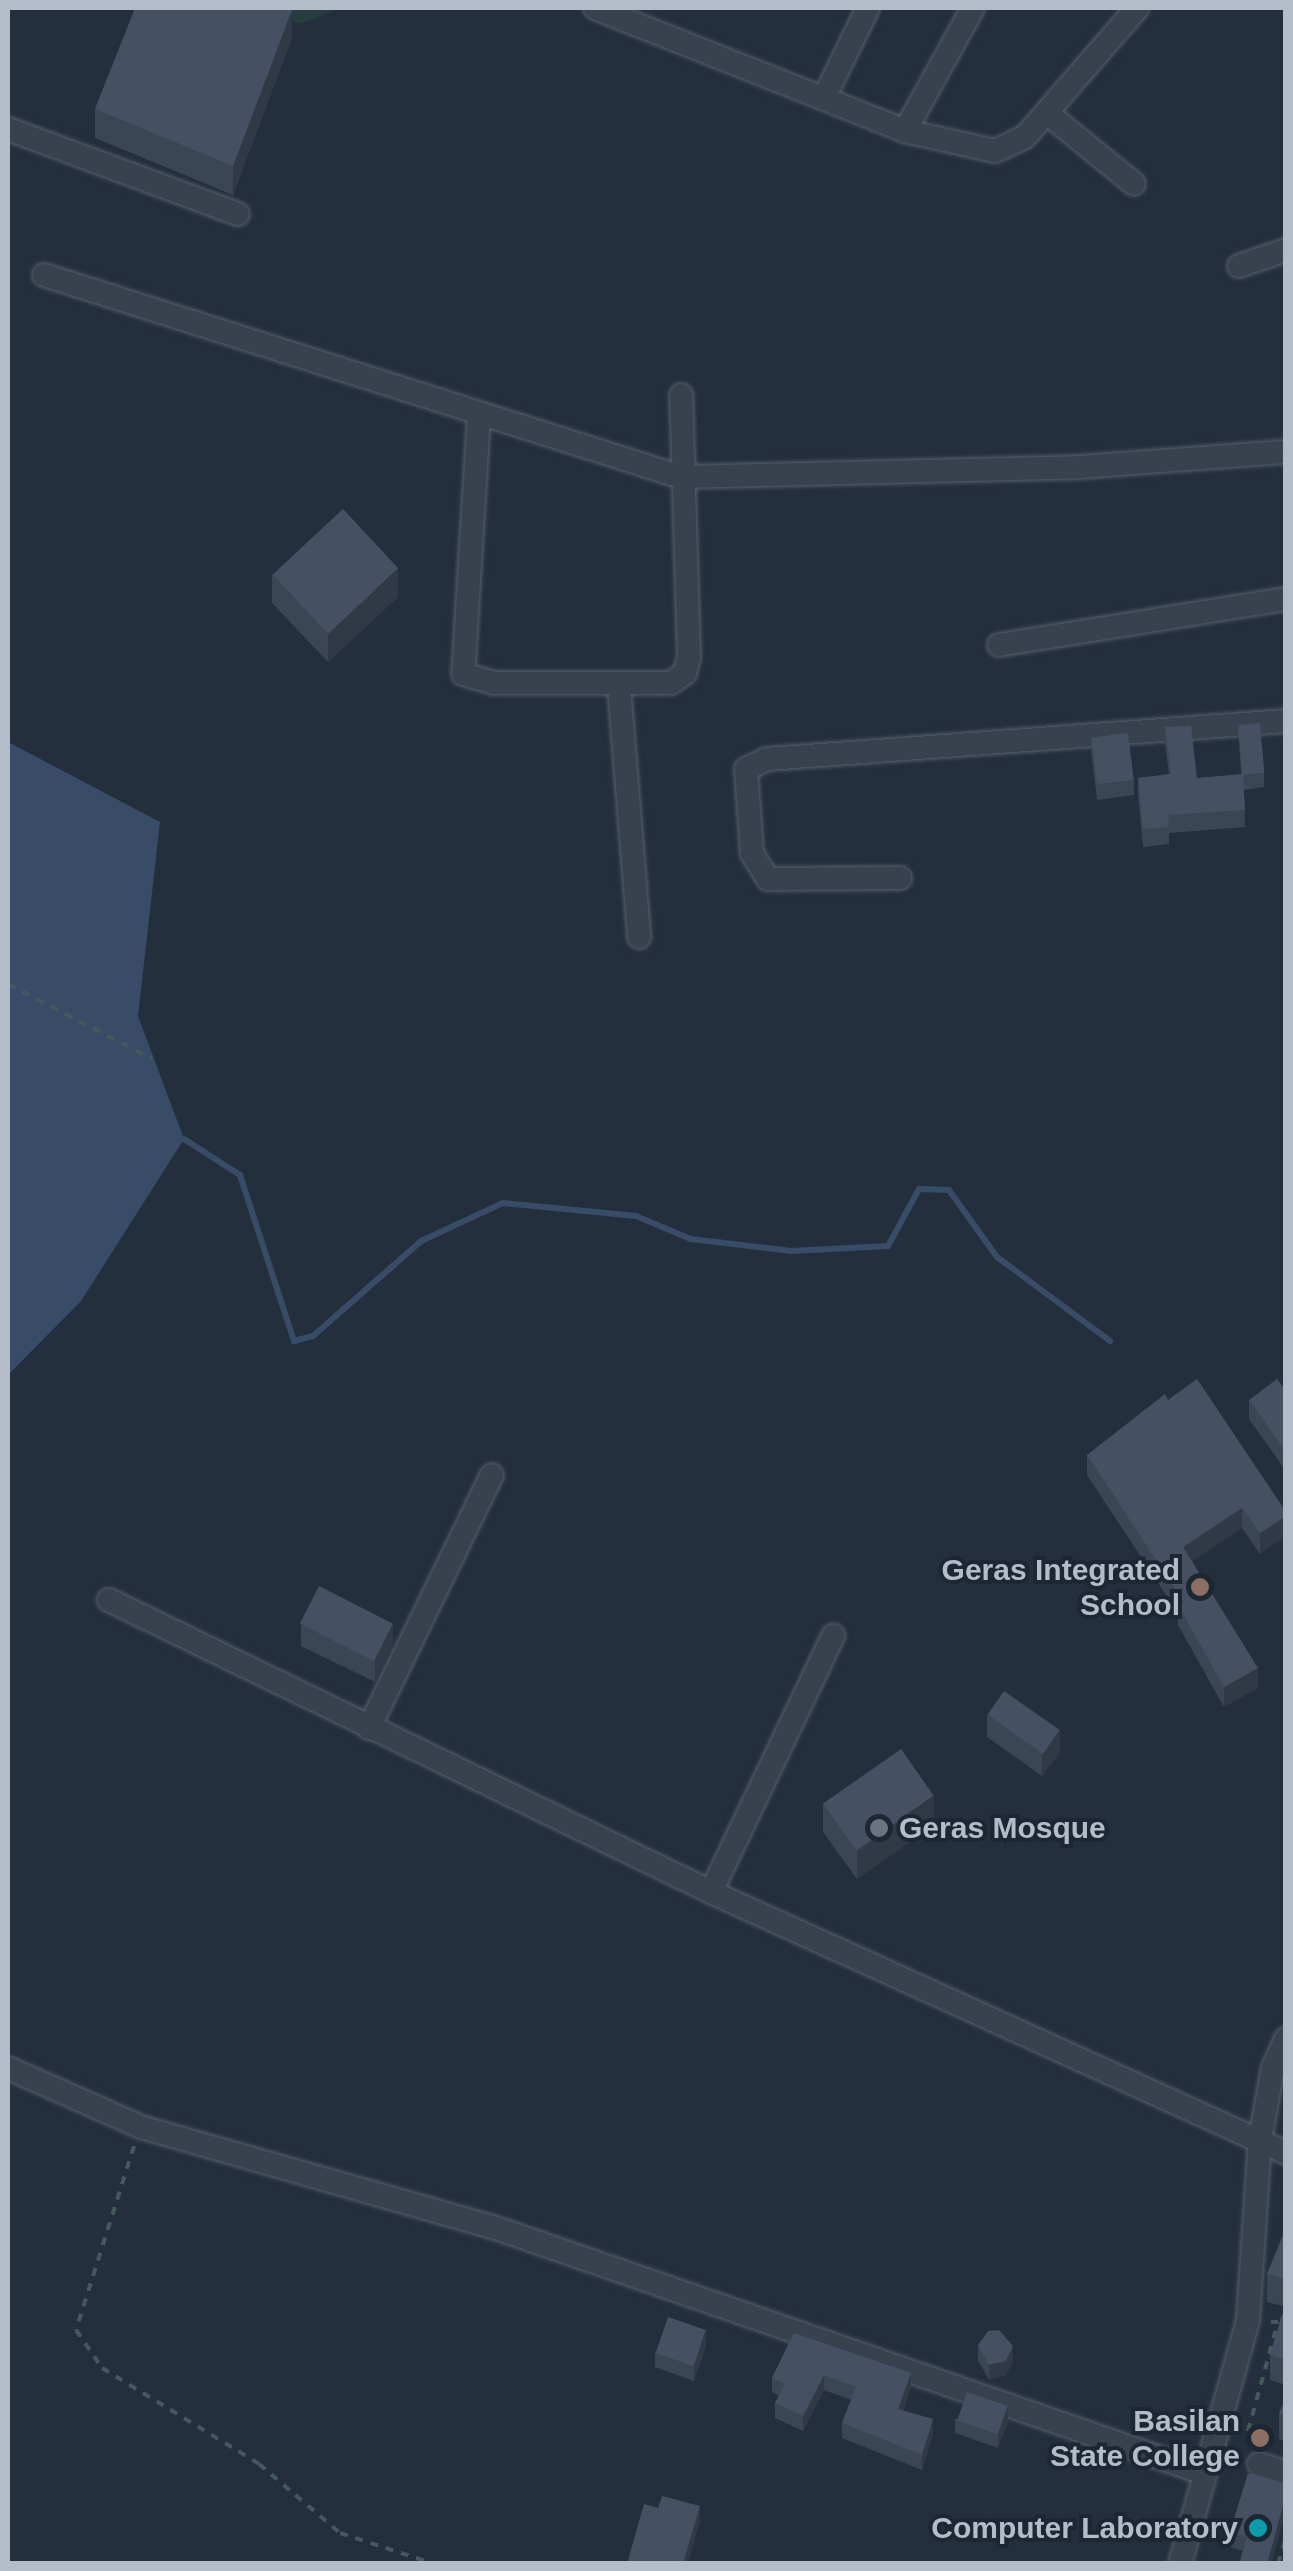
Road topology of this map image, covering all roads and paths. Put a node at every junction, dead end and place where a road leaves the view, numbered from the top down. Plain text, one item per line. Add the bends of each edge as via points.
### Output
1 (594, 8) edge
2 (660, 8) edge
3 (868, 8) edge
4 (973, 8) edge
5 (1137, 8) edge
6 (648, 29) junction
7 (825, 96) junction
8 (1047, 113) junction
9 (8, 129) edge
10 (905, 132) junction
11 (1134, 184) dead end
12 (238, 214) dead end
13 (1286, 250) edge
14 (1240, 266) dead end
15 (44, 275) dead end
16 (682, 395) dead end
17 (479, 416) junction
18 (1286, 452) edge
19 (681, 478) junction
20 (1286, 598) edge
21 (1000, 644) dead end
22 (619, 686) junction
23 (1286, 721) edge
24 (900, 878) dead end
25 (639, 936) dead end
26 (8, 984) edge
27 (152, 1059) dead end
28 (492, 1474) dead end
29 (110, 1600) dead end
30 (833, 1636) dead end
31 (369, 1728) junction
32 (712, 1892) junction
33 (1286, 2040) edge
34 (8, 2068) edge
35 (140, 2127) junction
36 (1260, 2140) junction
37 (1286, 2153) edge
38 (1248, 2320) junction
39 (1259, 2464) joint
40 (1286, 2472) edge
41 (1204, 2473) junction
42 (1286, 2537) edge
43 (435, 2564) edge
44 (1180, 2564) edge
45 (1278, 2564) edge

1 - 6 street
2 - 6 street
3 - 7 street
4 - 10 street
5 - 8 street
6 - 7 street
7 - 10 street
8 - 10 street via 1007,150
8 - 11 street
9 - 12 street
13 - 14 street
15 - 17 street
16 - 19 street
17 - 19 street
17 - 22 street via 463,674 494,683
18 - 19 street via 1080,467
19 - 22 street via 688,666 671,684
20 - 21 street
22 - 25 street
23 - 24 street via 767,758 746,769 752,853 768,879
26 - 27 path
28 - 31 street
29 - 31 street
30 - 32 street
31 - 32 street
32 - 36 street
33 - 36 street via 1273,2068
34 - 35 street
35 - 41 street via 496,2228
35 - 43 path via 76,2330 102,2368 259,2464 340,2533
36 - 37 street
36 - 38 street
38 - 39 path via 1278,2322 1248,2432
38 - 41 street
39 - 40 street
41 - 44 street
42 - 45 path

